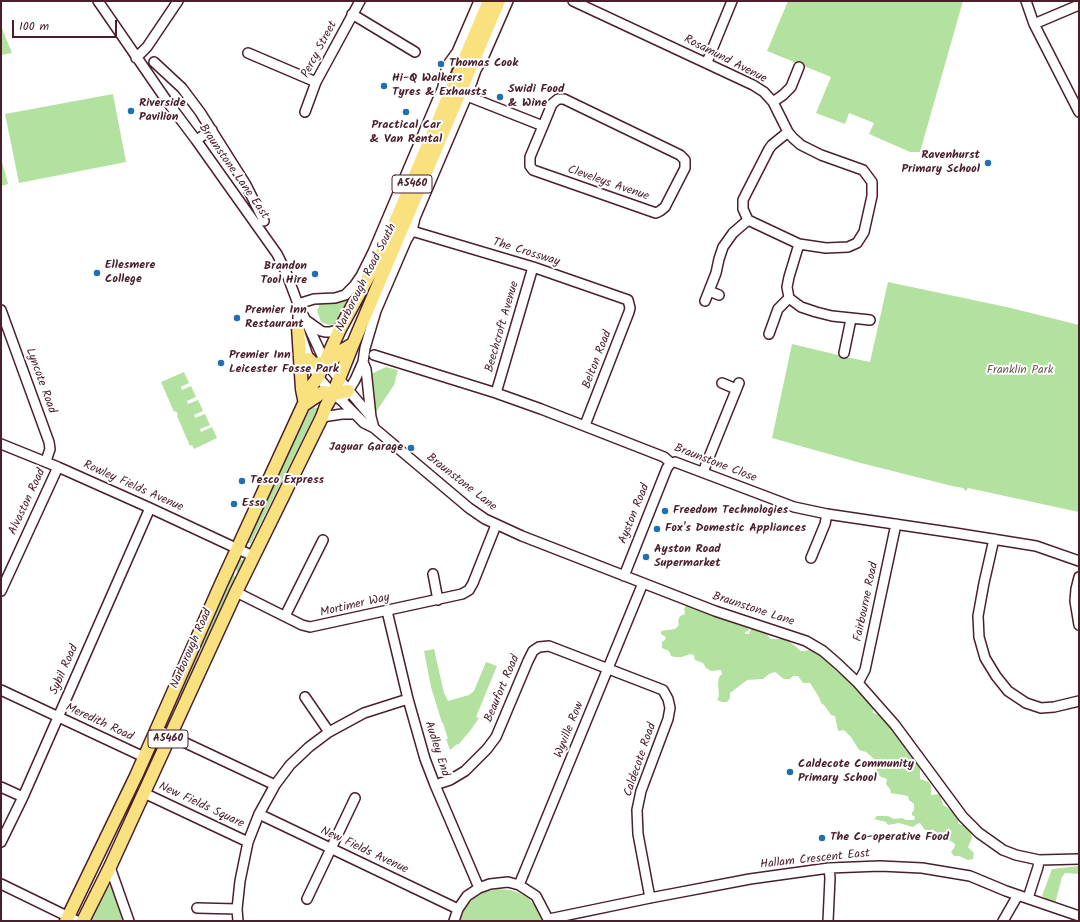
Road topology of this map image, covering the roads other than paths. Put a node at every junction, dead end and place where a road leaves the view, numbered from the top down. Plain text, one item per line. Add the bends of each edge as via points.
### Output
1 (98, 1) edge
2 (178, 1) edge
3 (360, 1) edge
4 (479, 1) edge
5 (489, 1) edge
6 (499, 1) edge
7 (508, 1) edge
8 (573, 1) edge
9 (732, 1) edge
10 (1026, 1) edge
11 (1079, 6) edge
12 (352, 14) junction
13 (1034, 24) junction
14 (415, 52) dead end
15 (248, 53) dead end
16 (136, 58) junction
17 (154, 62) dead end
18 (707, 62) junction
19 (799, 67) dead end
20 (316, 82) junction
21 (1075, 93) edge
22 (467, 96) junction
23 (773, 102) junction
24 (305, 112) dead end
25 (1079, 112) edge
26 (543, 126) junction
27 (212, 130) junction
28 (788, 132) junction
29 (196, 140) junction
30 (748, 220) junction
31 (264, 221) dead end
32 (412, 231) junction
33 (799, 244) junction
34 (533, 267) junction
35 (387, 286) junction
36 (708, 291) junction
37 (719, 294) dead end
38 (790, 298) junction
39 (705, 301) dead end
40 (371, 303) junction
41 (298, 304) junction
42 (630, 304) joint
43 (1, 313) edge
44 (851, 319) junction
45 (870, 320) dead end
46 (302, 323) junction
47 (340, 329) junction
48 (781, 329) dead end
49 (353, 344) junction
50 (844, 354) dead end
51 (374, 355) dead end
52 (309, 359) junction
53 (325, 362) junction
54 (363, 362) junction
55 (318, 377) junction
56 (340, 380) junction
57 (722, 383) dead end
58 (496, 393) junction
59 (341, 395) junction
60 (305, 404) junction
61 (354, 414) junction
62 (322, 417) junction
63 (371, 417) junction
64 (585, 425) junction
65 (374, 428) junction
66 (1, 444) edge
67 (46, 462) junction
68 (671, 463) junction
69 (58, 467) junction
70 (703, 472) junction
71 (150, 508) junction
72 (827, 514) junction
73 (896, 524) junction
74 (496, 525) junction
75 (994, 539) junction
76 (323, 540) dead end
77 (238, 549) junction
78 (253, 556) junction
79 (811, 558) dead end
80 (1079, 561) edge
81 (432, 574) dead end
82 (624, 576) junction
83 (1079, 577) edge
84 (643, 583) junction
85 (2, 588) edge
86 (236, 592) junction
87 (438, 600) junction
88 (388, 611) junction
89 (285, 616) junction
90 (1079, 625) edge
91 (608, 668) junction
92 (858, 683) junction
93 (1, 690) edge
94 (305, 697) dead end
95 (408, 699) junction
96 (1079, 701) edge
97 (58, 716) junction
98 (156, 729) junction
99 (329, 732) junction
100 (170, 735) junction
101 (144, 757) junction
102 (275, 785) junction
103 (435, 785) junction
104 (1, 787) edge
105 (144, 793) junction
106 (23, 797) junction
107 (355, 798) dead end
108 (259, 814) junction
109 (1, 842) edge
110 (248, 842) junction
111 (331, 849) junction
112 (1079, 859) edge
113 (1039, 860) junction
114 (110, 867) junction
115 (829, 868) junction
116 (1, 884) edge
117 (519, 885) junction
118 (479, 888) junction
119 (1023, 896) junction
120 (650, 898) junction
121 (307, 899) dead end
122 (198, 908) dead end
123 (237, 909) junction
124 (458, 909) junction
125 (1079, 916) edge
126 (70, 920) edge
127 (549, 920) edge
128 (83, 921) edge
129 (129, 921) edge
130 (238, 921) edge
131 (454, 921) edge
132 (828, 921) edge
133 (1004, 921) edge

1 - 16 street, Braunstone Lane East
2 - 16 street via 147,47
3 - 12 street, Percy Street
4 - 41 street, Narborough Road South via 445,73 443,87 373,252 360,276 345,295
5 - 47 main road, Narborough Road South / A5460 via 384,248
6 - 40 main road, Narborough Road South / A5460
7 - 22 street, Narborough Road South via 476,70
8 - 18 street, Rosamund Avenue
9 - 18 street
10 - 13 street
11 - 13 street
12 - 14 street
12 - 20 street, Percy Street
13 - 21 street
15 - 20 street
16 - 29 street, Braunstone Lane East
17 - 27 street via 182,88
18 - 23 street, Rosamund Avenue via 753,85
19 - 23 street via 791,87
20 - 24 street, Percy Street
21 - 25 street
22 - 26 street
22 - 32 street, Narborough Road South via 415,218
23 - 28 street, Rosamund Avenue
26 - 26 street, Cleveleys Avenue via 552,104 558,99 564,99 680,155 685,160 685,168 665,207 656,213 533,170 530,166 530,157
27 - 29 street
27 - 31 street via 246,185
28 - 30 street via 769,149 743,200
28 - 33 street, Rosamund Avenue via 801,145 863,170 872,182 872,196 864,232 857,243 848,247 826,248
29 - 41 street, Braunstone Lane East via 277,254
30 - 33 street, Rosamund Avenue
30 - 36 street via 723,246
32 - 34 street, The Crossway
32 - 35 street, Narborough Road South
33 - 38 street via 789,277
34 - 42 street, The Crossway via 624,298
34 - 58 street, Beechcroft Avenue
35 - 40 street, Narborough Road South
35 - 54 street, Narborough Road South via 372,322
36 - 37 street
36 - 39 street
38 - 44 street via 801,307
38 - 48 street via 778,309 770,329
40 - 49 main road, Narborough Road South / A5460
41 - 46 street, Braunstone Lane East
42 - 64 street, Belton Road
43 - 67 street, Lyncote Road via 49,442 50,450
44 - 45 street
44 - 50 street
46 - 47 street via 321,331
46 - 52 street, Braunstone Lane East
46 - 53 street, Braunstone Lane East
46 - 60 main road via 302,389
47 - 53 main road, Narborough Road South / A5460
49 - 53 main road
49 - 56 main road, Narborough Road South / A5460
51 - 58 street, Braunstone Close
52 - 53 main road via 316,364
52 - 55 street, Braunstone Lane East
53 - 55 main road, Narborough Road South / A5460
53 - 56 street, Braunstone Lane East
54 - 59 street, Narborough Road South via 355,380
54 - 63 street, Narborough Road South
55 - 59 street, Braunstone Lane East
55 - 60 main road, Narborough Road / A5460
56 - 59 main road, Narborough Road South / A5460
57 - 70 street via 737,386
58 - 64 street, Braunstone Close
59 - 60 main road via 323,392
59 - 61 street, Braunstone Lane
59 - 62 main road, Narborough Road / A5460 via 326,406
59 - 63 street
60 - 77 main road, Narborough Road / A5460
61 - 62 street
61 - 65 street, Braunstone Lane
62 - 78 main road, Narborough Road / A5460
63 - 65 street
64 - 68 street, Braunstone Close via 664,457
65 - 74 street, Braunstone Lane via 469,508
66 - 67 street, Rowley Fields Avenue
67 - 69 street, Rowley Fields Avenue
68 - 70 street, Braunstone Close via 675,462
68 - 82 street, Ayston Road
69 - 71 street, Rowley Fields Avenue
69 - 85 street, Alvaston Road
70 - 72 street, Braunstone Close via 794,507
71 - 77 street, Rowley Fields Avenue
71 - 97 street, Sybil Road
72 - 73 street, Braunstone Close
72 - 79 street
73 - 75 street, Braunstone Close
73 - 92 street, Fairbourne Road via 865,670
74 - 82 street, Braunstone Lane
74 - 87 street, Mortimer Way via 469,590
75 - 80 street, Braunstone Close via 1036,546
75 - 96 street via 978,616 979,637 985,658 1008,691 1026,703 1041,708
76 - 89 street
77 - 78 street, Rowley Fields Avenue
77 - 98 main road, Narborough Road / A5460
78 - 86 main road, Narborough Road / A5460
81 - 87 street
82 - 84 street, Braunstone Lane
83 - 90 street via 1075,602
84 - 91 street, Wyville Row
84 - 92 street, Braunstone Lane via 715,611 806,641 823,651
86 - 89 street, Mortimer Way
86 - 100 main road, Narborough Road / A5460
87 - 88 street, Mortimer Way
88 - 89 street, Mortimer Way via 310,627
88 - 95 street, Audley End
91 - 103 street, Beaufort Road via 549,646 539,647 533,651 496,737 465,771
91 - 117 street, Wyville Row
91 - 120 street, Caldecote Road via 663,690 670,708 641,791 637,810 638,834
92 - 113 street, Braunstone Lane via 895,726 963,818 979,834 1003,850
93 - 97 street, Meredith Road
94 - 99 street
95 - 99 street via 364,713
95 - 103 street, Audley End
97 - 101 street, Meredith Road
97 - 106 street, Sybil Road
98 - 100 street
98 - 101 main road, Narborough Road / A5460
99 - 102 street via 290,765
100 - 102 street
100 - 105 main road, Narborough Road / A5460
101 - 126 main road, Narborough Road / A5460
102 - 108 street
103 - 118 street, Audley End
104 - 106 street
105 - 110 street, New Fields Square
105 - 114 main road, Narborough Road / A5460
106 - 109 street, Sybil Road
107 - 111 street
108 - 110 street
108 - 111 street, New Fields Avenue
110 - 123 street
111 - 121 street
111 - 124 street, New Fields Avenue
112 - 113 street, Braunstone Lane
113 - 119 street
114 - 128 main road, Narborough Road / A5460
114 - 129 street
115 - 119 street, Hallam Crescent East via 922,868 970,876
115 - 120 street, Hallam Crescent East via 750,879
115 - 132 street
116 - 126 street
117 - 118 street, Hallam Crescent East via 508,882
117 - 127 street, Hallam Crescent East via 536,896
118 - 124 street, Hallam Crescent East via 467,896
119 - 125 street, Hallam Crescent East
119 - 133 street
120 - 127 street, Hallam Crescent East
122 - 123 street
123 - 130 street
124 - 131 street, Hallam Crescent East

